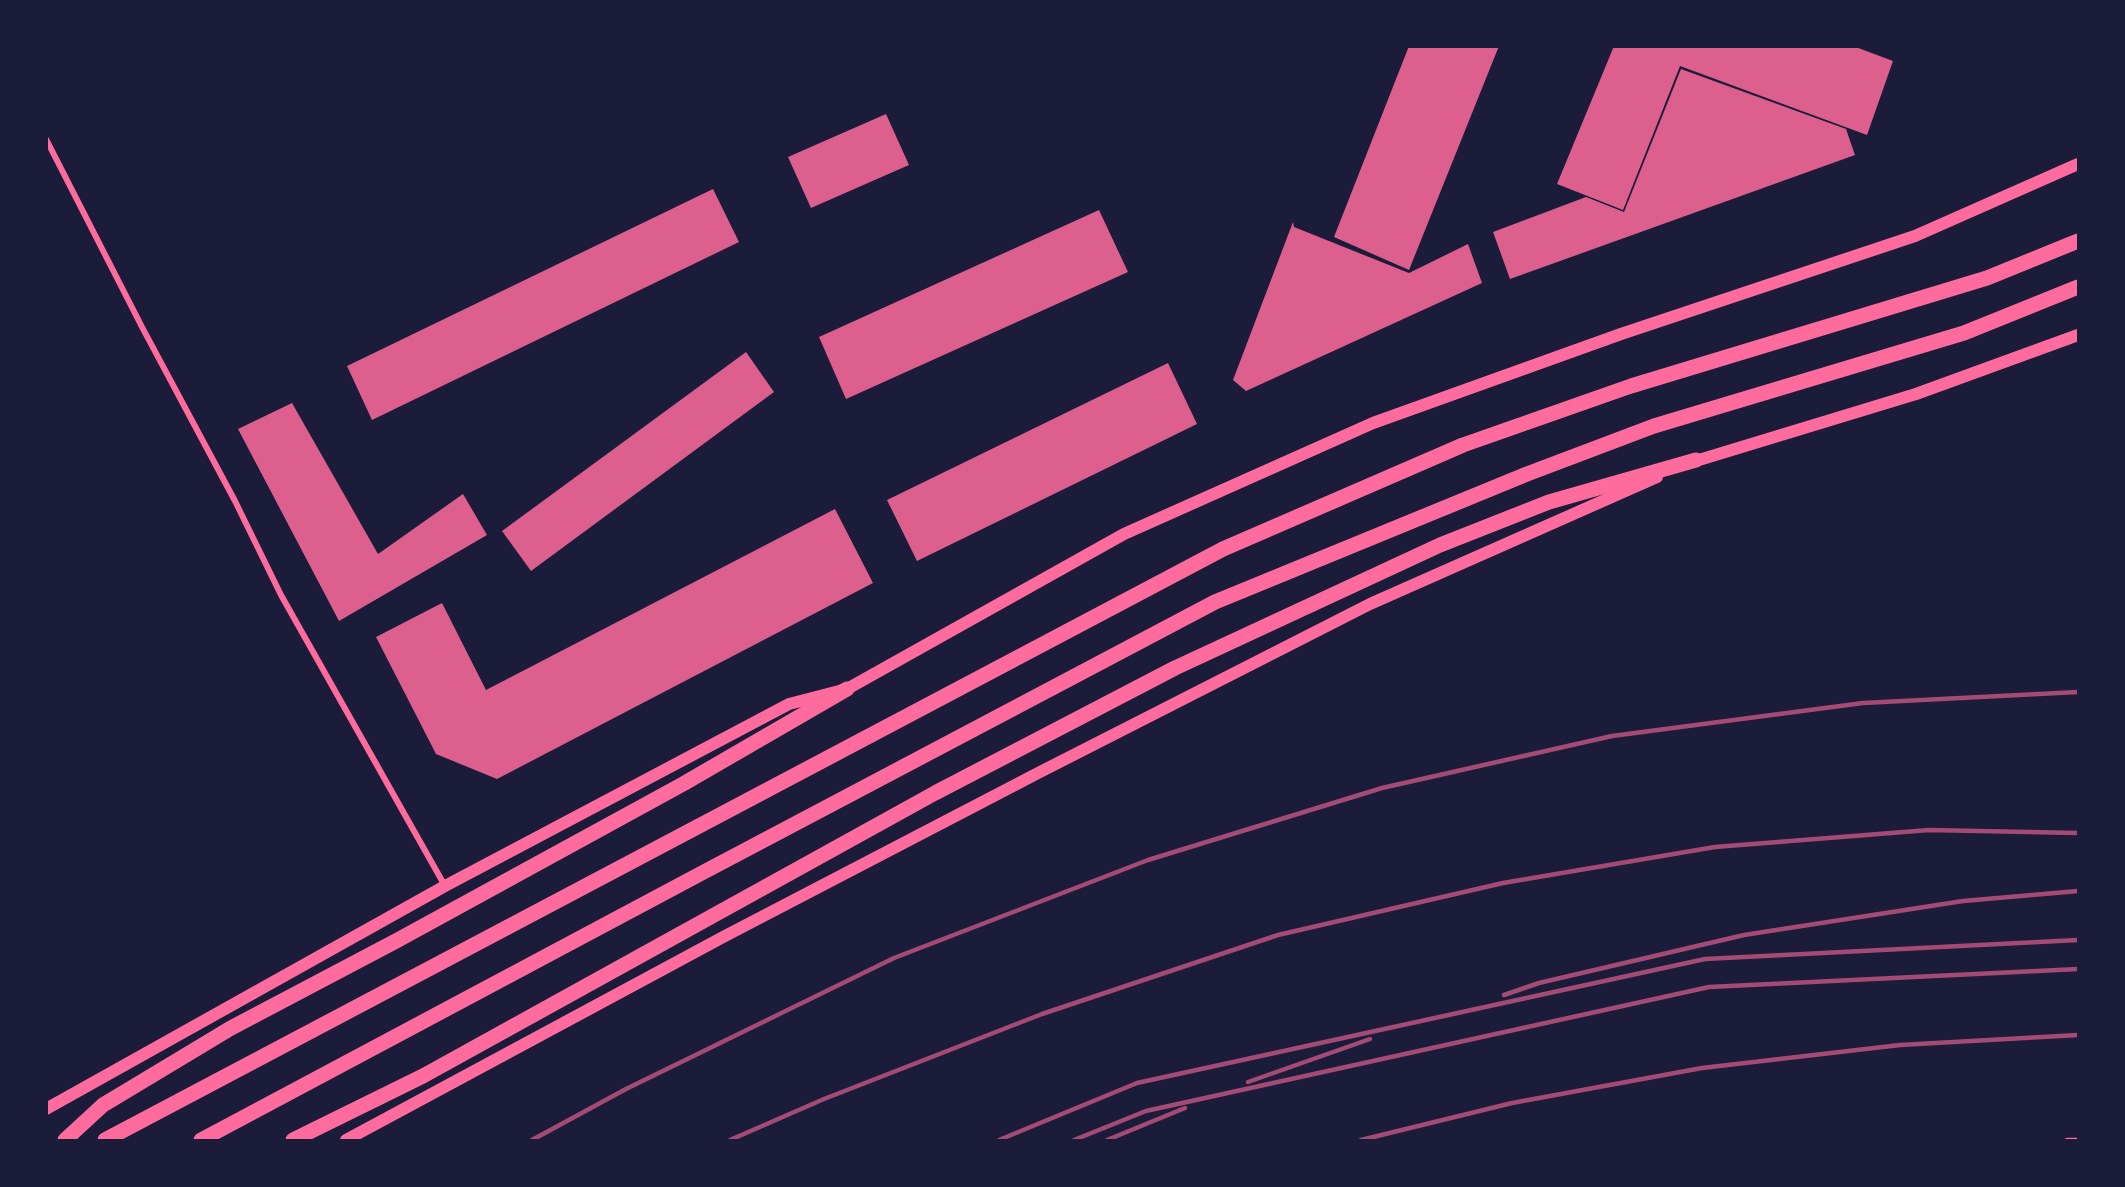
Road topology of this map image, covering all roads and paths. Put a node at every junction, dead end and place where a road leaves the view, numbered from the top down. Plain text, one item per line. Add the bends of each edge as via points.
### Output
1 (46, 138) edge
2 (2079, 164) edge
3 (2079, 241) edge
4 (2079, 286) edge
5 (2079, 335) edge
6 (1696, 460) junction
7 (847, 688) junction
8 (445, 886) junction
9 (46, 1109) edge
10 (65, 1140) edge
11 (105, 1140) edge
12 (201, 1140) edge
13 (293, 1140) edge
14 (346, 1140) edge
15 (2067, 1140) edge
16 (2079, 1140) edge

1 - 8 street via 281,595
2 - 7 main road via 1915,236 1621,334 1373,423 1124,534
3 - 11 main road via 1987,278 1631,386 1463,445 1223,549
4 - 12 main road via 1964,333 1654,426 1215,602
5 - 6 main road via 1916,394
6 - 13 main road via 1549,502 1440,544 1154,679 935,793 423,1076
6 - 14 main road via 1349,615 736,931
7 - 8 main road via 789,704
7 - 10 main road via 683,784 231,1028 103,1106
8 - 9 main road
15 - 16 lane

